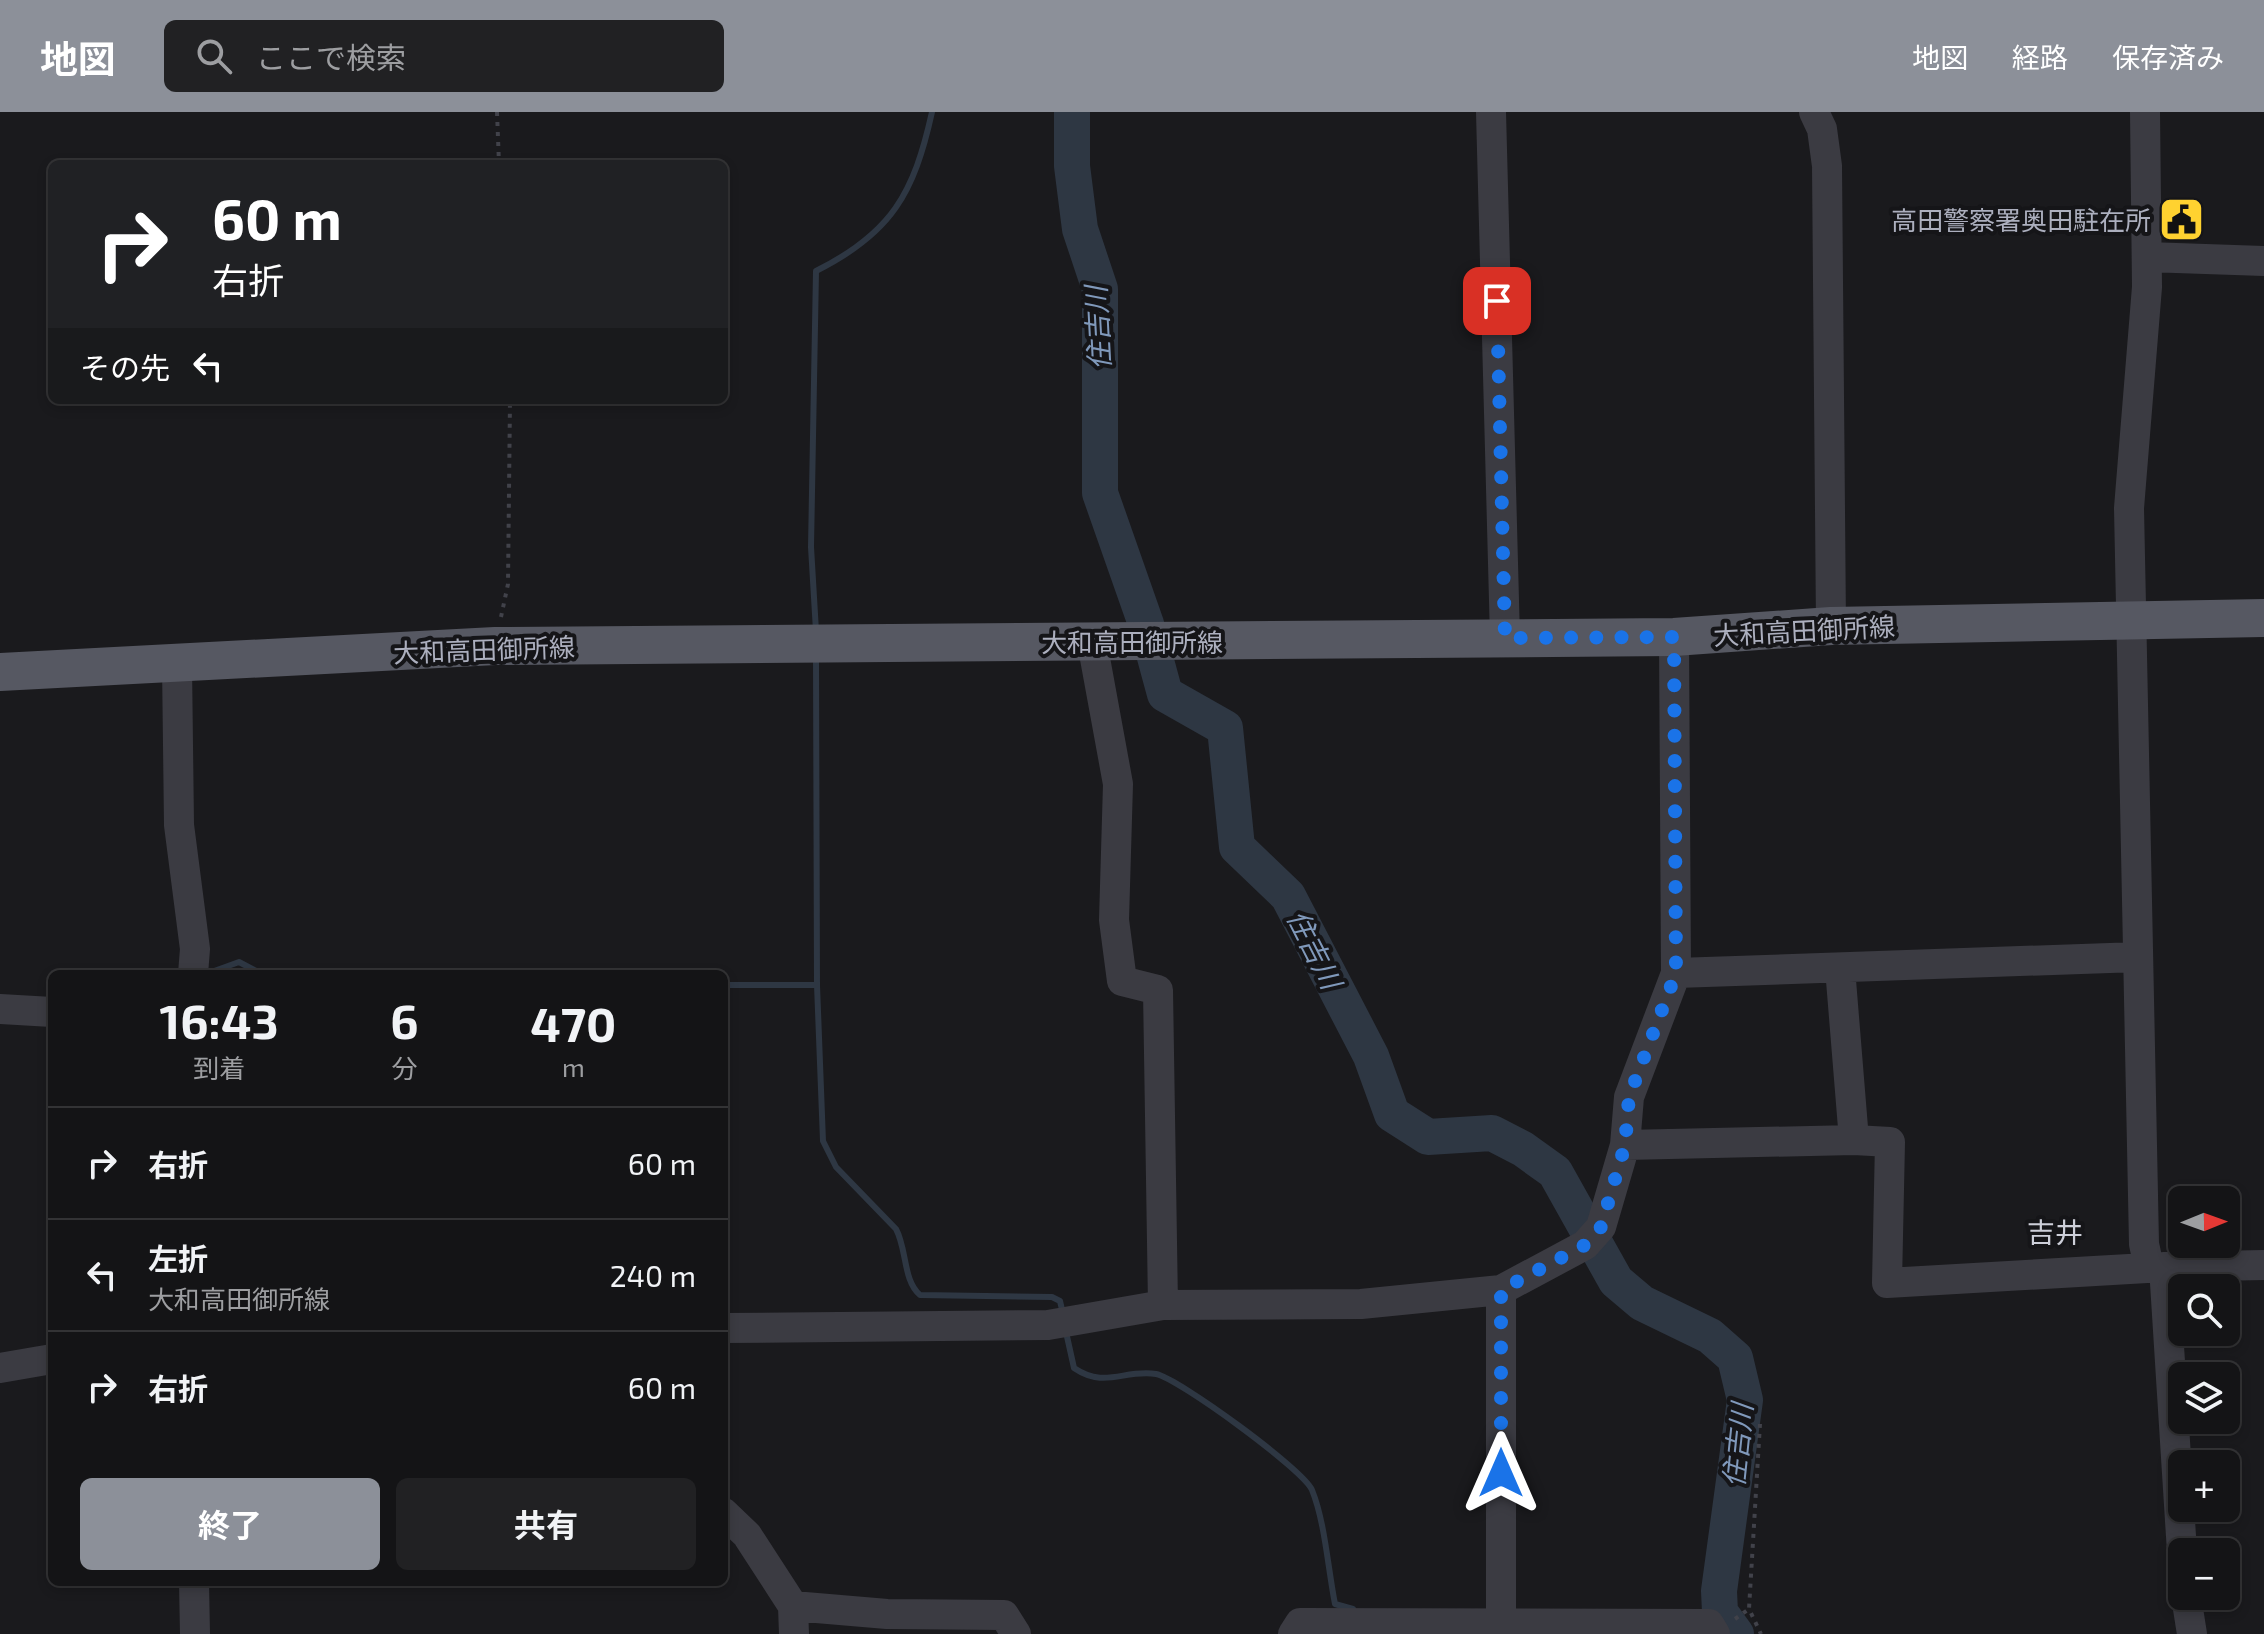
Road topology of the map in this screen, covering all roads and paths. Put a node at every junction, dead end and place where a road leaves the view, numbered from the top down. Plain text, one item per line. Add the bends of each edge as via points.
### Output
1 (497, 112) edge
2 (1491, 112) edge
3 (1814, 112) edge
4 (2145, 112) edge
5 (499, 160) edge
6 (2147, 257) junction
7 (2264, 261) edge
8 (510, 404) edge
9 (2264, 618) edge
10 (2131, 621) junction
11 (1831, 626) junction
12 (1674, 637) junction
13 (1505, 638) junction
14 (1092, 642) junction
15 (495, 646) junction
16 (177, 664) junction
17 (0, 672) edge
18 (2138, 957) junction
19 (1840, 968) junction
20 (193, 970) edge
21 (1676, 973) junction
22 (0, 1009) edge
23 (48, 1012) edge
24 (1854, 1140) junction
25 (1625, 1145) junction
26 (2264, 1265) edge
27 (2157, 1267) junction
28 (1501, 1290) junction
29 (1163, 1305) junction
30 (728, 1328) edge
31 (48, 1360) edge
32 (0, 1368) edge
33 (1760, 1424) dead end
34 (728, 1517) edge
35 (2181, 1538) edge
36 (194, 1586) edge
37 (2188, 1610) edge
38 (793, 1620) edge
39 (1501, 1625) junction
40 (195, 1634) edge
41 (1016, 1634) edge
42 (1293, 1634) edge
43 (1715, 1634) edge
44 (1761, 1634) edge
45 (2192, 1634) edge

1 - 5 path
2 - 13 street
3 - 11 street via 1827,166
4 - 6 street
6 - 7 street
6 - 10 street via 2129,481
8 - 15 path via 508,584
9 - 10 main road, 大和高田御所線
10 - 11 main road, 大和高田御所線
10 - 18 street
11 - 12 main road, 大和高田御所線
12 - 13 main road, 大和高田御所線
12 - 21 street
13 - 14 main road, 大和高田御所線
14 - 15 main road, 大和高田御所線
14 - 29 street via 1118,784 1114,920 1122,981 1158,990
15 - 16 main road, 大和高田御所線
16 - 17 main road, 大和高田御所線
16 - 20 street via 179,825
18 - 19 street
18 - 27 street via 2144,1244
19 - 21 street
19 - 24 street
21 - 25 street via 1629,1097
22 - 23 street
24 - 25 street
24 - 27 street via 1890,1142 1887,1283
25 - 28 street via 1595,1235
26 - 27 street
27 - 35 street
28 - 29 street via 1361,1304
28 - 39 street
29 - 30 street via 1048,1325
31 - 32 street
33 - 44 path via 1749,1609
34 - 38 street via 747,1535
36 - 40 street
37 - 45 street
38 - 41 street via 1004,1615
39 - 42 street via 1300,1623
39 - 43 street via 1709,1624

